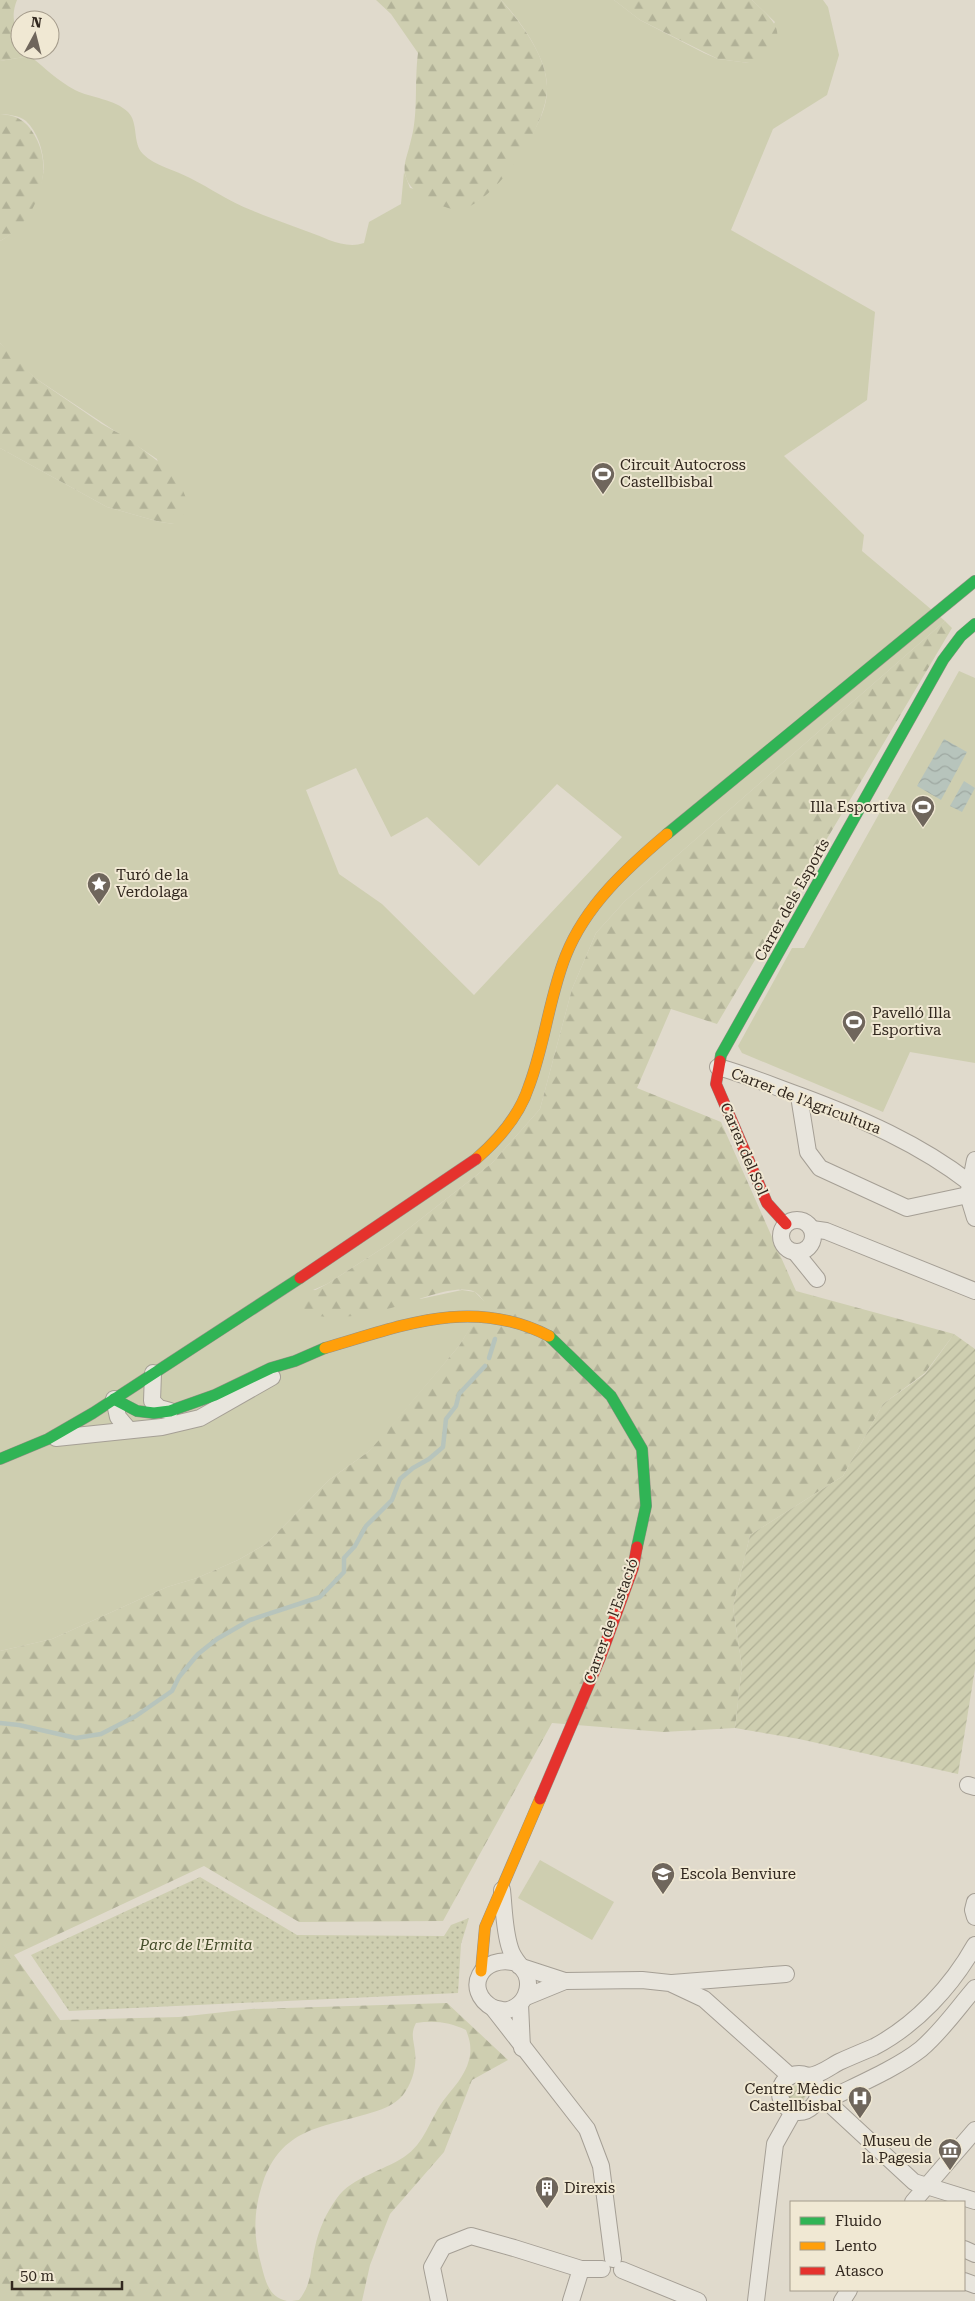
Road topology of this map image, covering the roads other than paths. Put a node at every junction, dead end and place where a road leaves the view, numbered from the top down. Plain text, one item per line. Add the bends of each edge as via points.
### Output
1 (975, 581) edge
2 (975, 624) edge
3 (718, 1067) junction
4 (799, 1096) junction
5 (975, 1160) edge
6 (971, 1192) edge
7 (975, 1218) edge
8 (786, 1224) junction
9 (812, 1229) junction
10 (796, 1252) junction
11 (816, 1279) dead end
12 (975, 1291) edge
13 (295, 1361) junction
14 (153, 1374) junction
15 (114, 1399) junction
16 (170, 1411) junction
17 (129, 1430) junction
18 (47, 1438) junction
19 (0, 1459) edge
20 (502, 1890) junction
21 (975, 1902) edge
22 (975, 1917) edge
23 (975, 1945) edge
24 (518, 1965) junction
25 (481, 1972) junction
26 (786, 1974) dead end
27 (565, 1981) junction
28 (670, 1983) junction
29 (975, 1988) edge
30 (523, 2000) junction
31 (493, 2008) junction
32 (522, 2048) junction
33 (790, 2076) junction
34 (808, 2076) junction
35 (824, 2097) junction
36 (793, 2112) junction
37 (975, 2130) edge
38 (975, 2145) edge
39 (932, 2181) junction
40 (915, 2201) edge
41 (975, 2201) edge
42 (612, 2266) junction
43 (581, 2269) junction
44 (439, 2301) edge
45 (571, 2301) edge
46 (698, 2301) edge
47 (756, 2301) edge

1 - 14 street via 663,838 603,895 588,914 566,955 529,1088 520,1108 488,1149 468,1166 320,1266
2 - 3 street, Carrer dels Esports via 960,636 943,660 727,1043
3 - 4 street, Carrer de l'Agricultura via 745,1074
3 - 8 street, Carrer del Sol via 716,1084 745,1154 767,1203
4 - 6 street, Carrer de l'Agricultura via 867,1121 924,1153
4 - 6 street via 808,1152 820,1168 907,1208
5 - 6 street
6 - 7 street
8 - 9 street via 800,1220
8 - 10 street via 782,1229 782,1242
9 - 10 street via 814,1236 808,1248
9 - 12 street
10 - 11 street
13 - 16 street, Carrer de l'Estació
13 - 17 street, Carrer de l'Estació via 239,1398 200,1418 162,1428
13 - 20 street, Carrer de l'Estació via 322,1349 432,1318 484,1316 531,1327 554,1339 611,1396 642,1449 646,1506 633,1568 600,1658
14 - 15 street
14 - 16 street via 152,1401
15 - 16 street, Carrer de l'Estació via 137,1411
15 - 17 street via 118,1417
15 - 18 street
17 - 18 street, Carrer de l'Estació
18 - 19 street
20 - 24 street, Carrer de l'Estació via 509,1947
20 - 25 street, Carrer de l'Estació via 485,1927
21 - 22 street
23 - 34 street via 957,1974 906,2026 874,2046 817,2075
24 - 25 street via 497,1961
24 - 27 street
24 - 30 street, Carrer de l'Estació via 525,1972 528,1985
25 - 31 street, Carrer de l'Estació via 478,1990 481,1998
26 - 28 street
27 - 28 street
27 - 30 street
28 - 33 street via 704,1999
29 - 35 street via 920,2049 906,2059
30 - 31 street via 507,2010
30 - 32 street, Carrer de l'Estació
31 - 32 street, Carrer de l'Estació
32 - 42 street, Carrer de l'Estació via 587,2129 601,2166
33 - 34 street
33 - 36 street via 779,2092 783,2104
34 - 35 street
35 - 36 street via 805,2112
35 - 39 street via 914,2182
36 - 47 street via 775,2144
37 - 39 street
38 - 39 street via 952,2168
39 - 40 street
39 - 41 street
42 - 43 street
42 - 46 street
43 - 44 street via 471,2236 443,2247 432,2267
43 - 45 street

